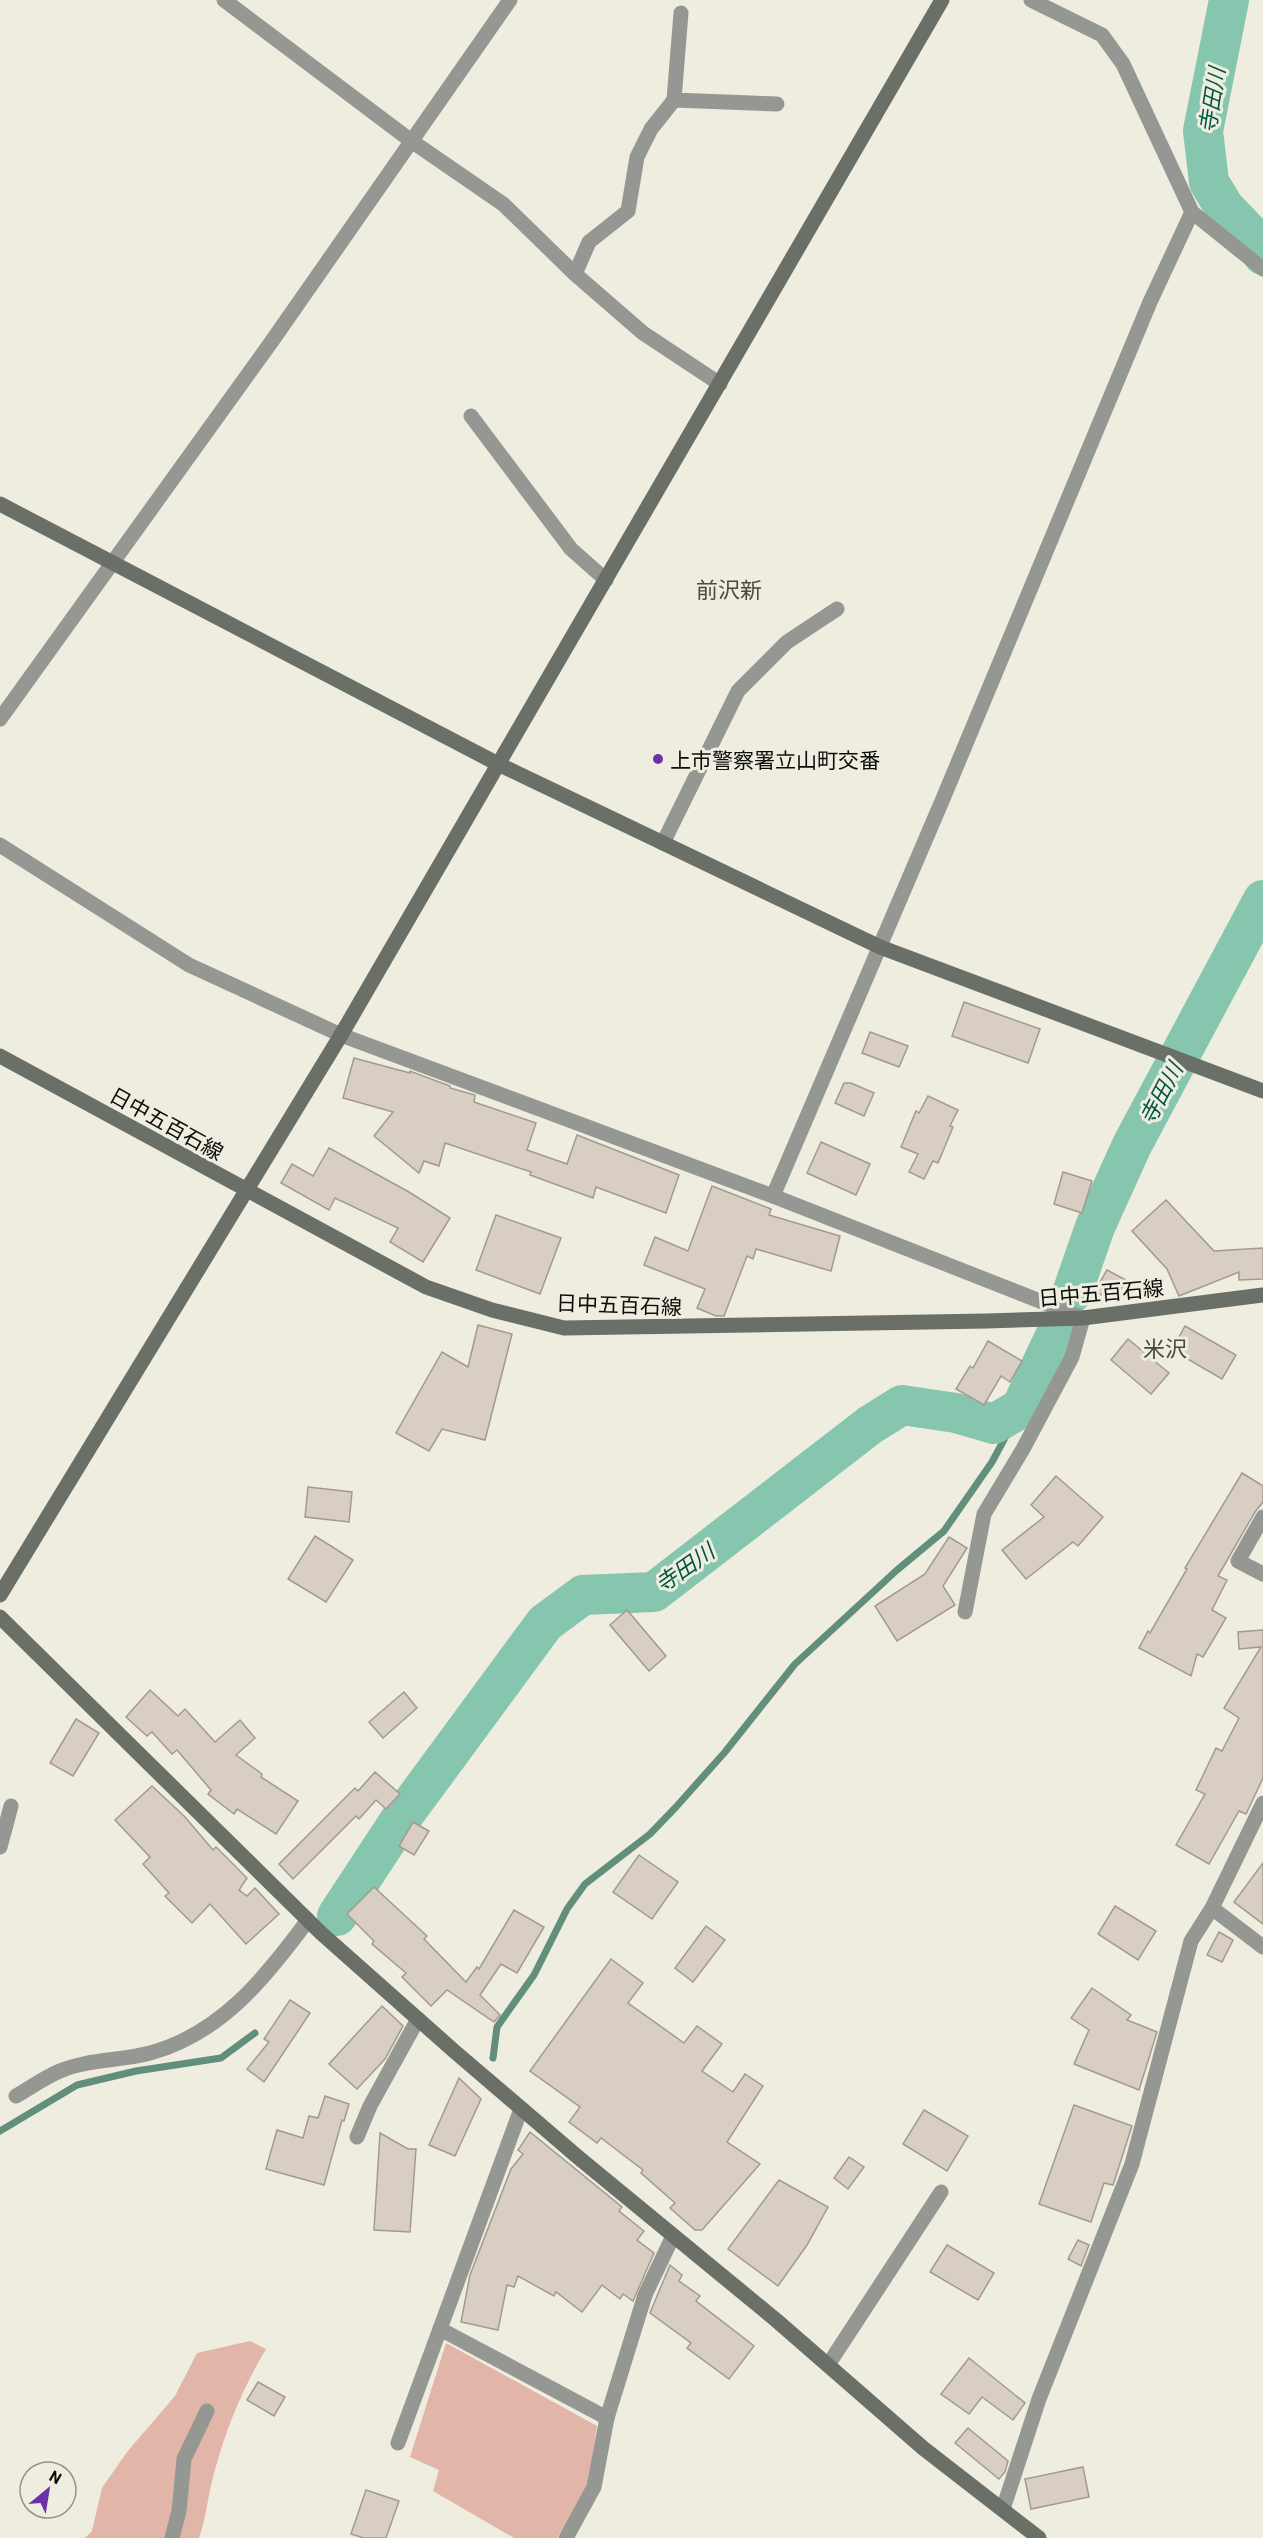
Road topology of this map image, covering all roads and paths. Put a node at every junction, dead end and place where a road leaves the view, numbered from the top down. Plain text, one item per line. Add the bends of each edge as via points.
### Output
1 (224, 0) edge
2 (510, 0) edge
3 (942, 0) edge
4 (1031, 0) edge
5 (681, 13) dead end
6 (674, 100) junction
7 (777, 104) dead end
8 (410, 140) junction
9 (1192, 212) junction
10 (1263, 269) edge
11 (575, 274) junction
12 (720, 384) junction
13 (471, 416) dead end
14 (0, 504) edge
15 (112, 562) junction
16 (606, 580) junction
17 (837, 609) dead end
18 (0, 719) edge
19 (498, 764) junction
20 (663, 843) junction
21 (0, 845) edge
22 (880, 947) junction
23 (341, 1035) junction
24 (0, 1056) edge
25 (1263, 1091) edge
26 (247, 1191) junction
27 (773, 1196) junction
28 (1263, 1295) edge
29 (1083, 1318) junction
30 (1263, 1517) edge
31 (1263, 1574) edge
32 (0, 1595) edge
33 (965, 1612) dead end
34 (0, 1617) edge
35 (1263, 1803) edge
36 (11, 1806) dead end
37 (0, 1847) edge
38 (1212, 1908) junction
39 (308, 1920) junction
40 (1263, 1947) edge
41 (418, 2019) junction
42 (16, 2096) dead end
43 (521, 2109) junction
44 (357, 2137) dead end
45 (941, 2192) dead end
46 (673, 2236) junction
47 (440, 2329) junction
48 (828, 2365) junction
49 (207, 2411) dead end
50 (607, 2418) junction
51 (398, 2443) dead end
52 (1003, 2509) junction
53 (172, 2538) edge
54 (566, 2538) edge
55 (1040, 2538) edge

1 - 8 street
2 - 8 street
3 - 12 street
4 - 9 street via 1102,35 1123,64
5 - 6 street
6 - 7 street
6 - 11 street via 651,129 637,157 628,211 589,242
8 - 11 street via 504,204
8 - 15 street via 351,229
9 - 10 street
9 - 22 street via 1150,302
11 - 12 street via 643,333
12 - 16 street
13 - 16 street via 571,549
14 - 15 street
15 - 18 street
15 - 19 street
16 - 19 street
17 - 20 street via 787,642 738,691
19 - 20 street
19 - 23 street
20 - 22 street
21 - 23 street via 189,965
22 - 25 street
22 - 27 street
23 - 26 street
23 - 27 street
24 - 26 street, 日中五百石線
26 - 29 street, 日中五百石線 via 426,1287 492,1310 564,1328
26 - 32 street
27 - 29 street
28 - 29 street, 日中五百石線
29 - 33 street via 1072,1357 984,1514
30 - 31 street via 1238,1561
34 - 39 street
35 - 38 street
36 - 37 street
38 - 40 street
38 - 52 street via 1191,1941 1132,2164 1039,2399
39 - 41 street
39 - 42 street via 249,1993 192,2036 150,2053 61,2070
41 - 43 street
41 - 44 street
43 - 46 street
43 - 47 street
45 - 48 street
46 - 48 street
46 - 50 street via 645,2295
47 - 50 street
47 - 51 street
48 - 52 street via 923,2448
49 - 53 street via 184,2459
50 - 54 street via 594,2487
52 - 55 street

